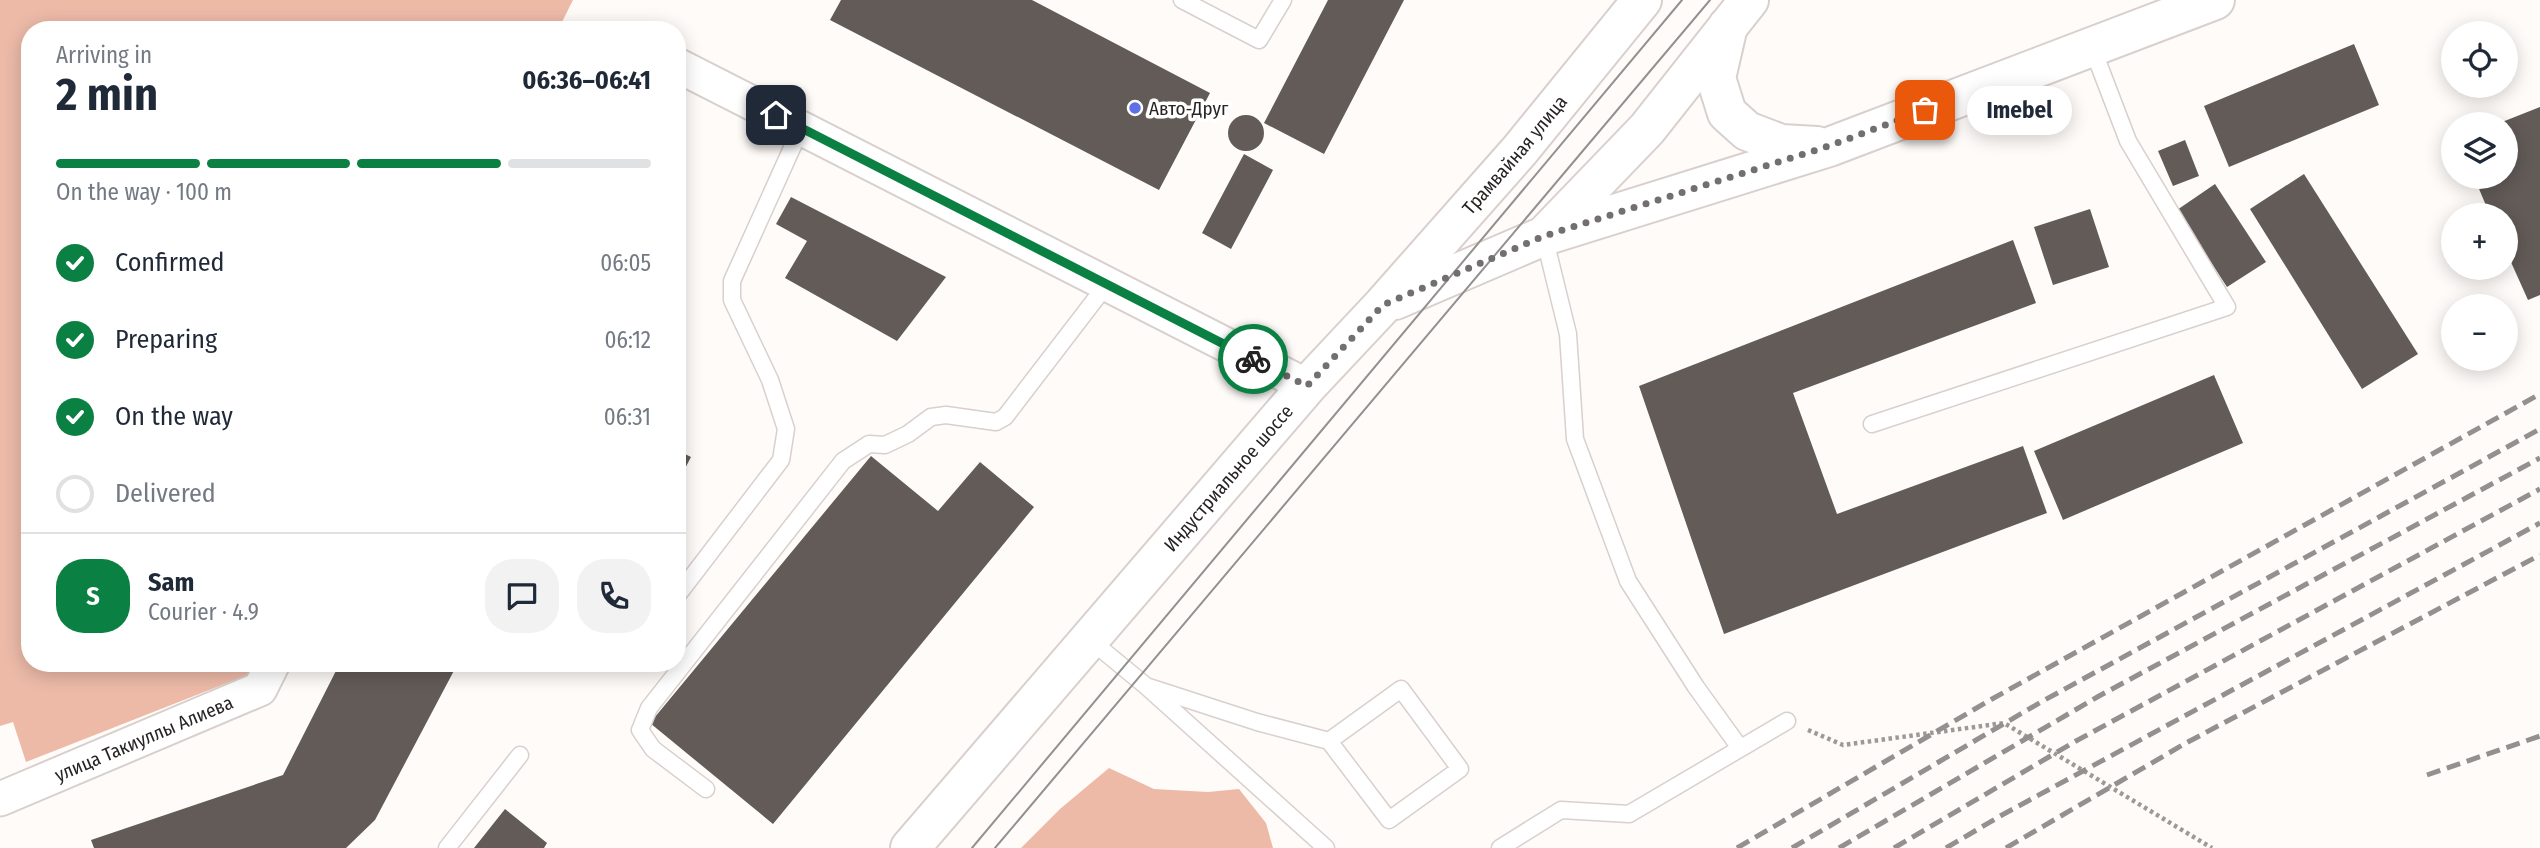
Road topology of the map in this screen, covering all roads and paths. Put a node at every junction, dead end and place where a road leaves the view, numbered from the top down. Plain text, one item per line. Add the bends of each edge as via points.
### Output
1 (1182, 0) edge
2 (1283, 0) edge
3 (1642, 0) edge
4 (2215, 0) edge
5 (1738, 13) edge
6 (2092, 47) junction
7 (686, 70) edge
8 (800, 128) junction
9 (1829, 146) junction
10 (1544, 236) junction
11 (1107, 284) junction
12 (1383, 305) junction
13 (1307, 386) junction
14 (1872, 424) dead end
15 (686, 584) edge
16 (1089, 638) junction
17 (686, 661) edge
18 (268, 672) edge
19 (677, 672) edge
20 (1146, 686) junction
21 (1787, 721) joint
22 (1329, 741) junction
23 (1740, 748) junction
24 (520, 755) dead end
25 (706, 789) dead end
26 (0, 799) edge
27 (447, 848) edge
28 (911, 848) edge
29 (1326, 848) edge
30 (1500, 848) edge
31 (2213, 848) edge

1 - 2 lane via 1259,40
3 - 12 main road, Трамвайная улица via 1520,150
4 - 6 main road, Индустриальное шоссе
5 - 9 main road via 1716,78 1727,113 1747,131 1781,144
5 - 10 main road via 1647,129
6 - 9 main road, Индустриальное шоссе
6 - 14 lane via 2128,141 2227,307
7 - 8 street
8 - 11 street
8 - 15 lane via 732,281 739,320 770,380 786,429 781,460
9 - 10 main road, Индустриальное шоссе
10 - 12 main road, Индустриальное шоссе
10 - 23 lane via 1568,334 1575,439 1628,581
11 - 13 street
11 - 17 lane via 1005,417 996,422 931,417 908,434 885,445 869,444 843,461
12 - 13 main road, Индустриальное шоссе
13 - 16 main road, Индустриальное шоссе
16 - 20 lane
16 - 28 main road, Индустриальное шоссе
18 - 26 street, улица Такиуллы Алиева via 260,689
19 - 25 lane via 649,708 640,730 653,749
20 - 22 lane
20 - 29 lane
21 - 23 lane
21 - 31 path via 1843,746 2004,723
22 - 22 lane via 1389,820 1460,769 1401,689
23 - 30 lane via 1629,814 1561,810
24 - 27 lane

